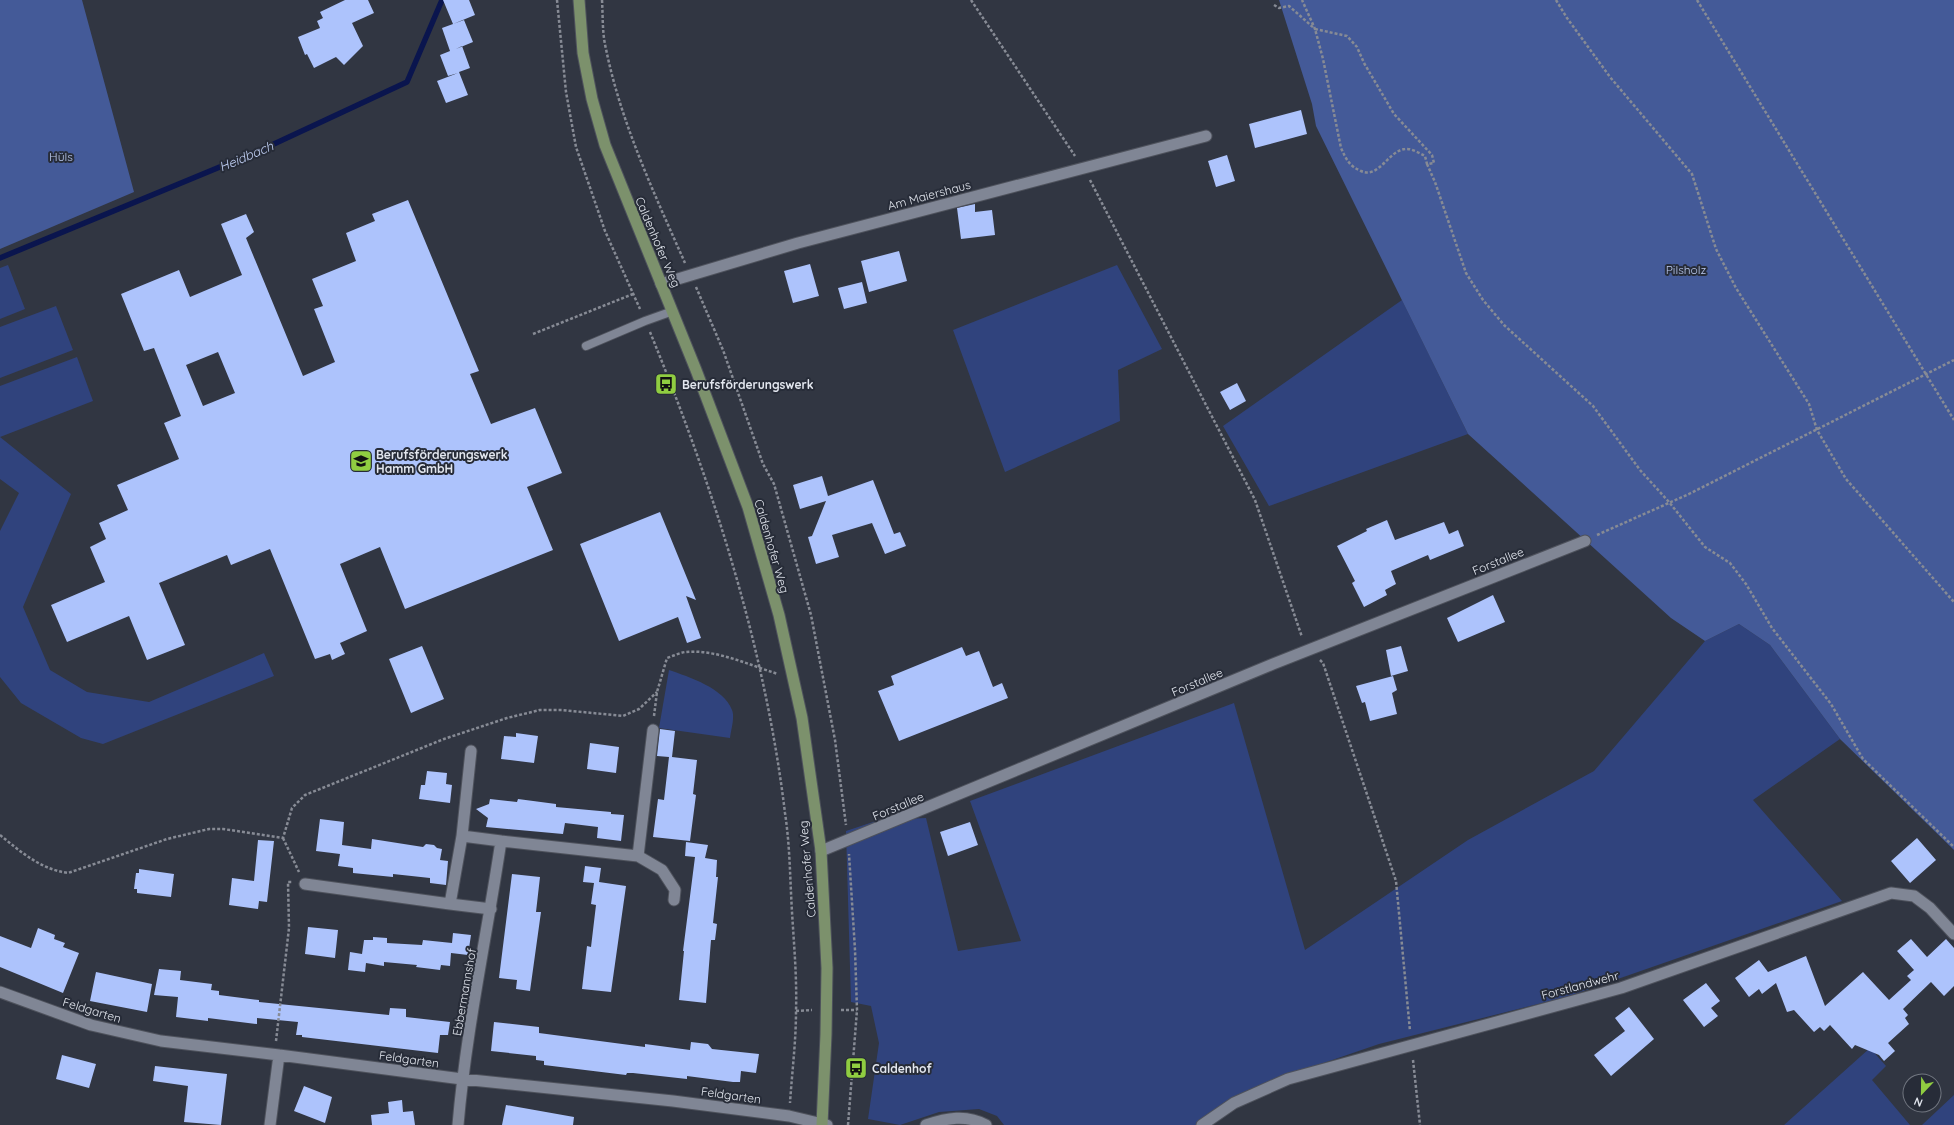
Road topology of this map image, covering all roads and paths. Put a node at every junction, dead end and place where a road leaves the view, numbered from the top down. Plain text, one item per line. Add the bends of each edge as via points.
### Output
1 (557, 0) edge
2 (579, 0) edge
3 (602, 0) edge
4 (971, 0) edge
5 (1302, 0) edge
6 (1556, 0) edge
7 (1697, 0) edge
8 (1274, 5) dead end
9 (1315, 28) junction
10 (1206, 136) dead end
11 (1427, 164) junction
12 (1084, 167) junction
13 (690, 274) junction
14 (660, 284) junction
15 (633, 294) junction
16 (672, 311) junction
17 (645, 321) junction
18 (533, 334) dead end
19 (586, 346) dead end
20 (1954, 360) edge
21 (1926, 374) junction
22 (1954, 420) edge
23 (1817, 430) junction
24 (1669, 502) junction
25 (1585, 541) joint
26 (1954, 602) edge
27 (1310, 649) junction
28 (760, 668) junction
29 (793, 679) junction
30 (657, 692) junction
31 (653, 730) joint
32 (471, 751) dead end
33 (0, 835) edge
34 (462, 836) junction
35 (283, 838) junction
36 (501, 841) junction
37 (848, 841) junction
38 (1954, 847) edge
39 (821, 851) junction
40 (638, 856) junction
41 (305, 884) junction
42 (674, 900) dead end
43 (450, 904) junction
44 (491, 909) junction
45 (1954, 934) edge
46 (0, 992) edge
47 (1411, 1044) junction
48 (277, 1054) junction
49 (462, 1079) junction
50 (789, 1116) junction
51 (824, 1124) edge
52 (270, 1125) edge
53 (458, 1125) edge
54 (848, 1125) edge
55 (926, 1125) edge
56 (986, 1125) edge
57 (1202, 1125) edge
58 (1420, 1125) edge

1 - 15 path via 566,92 576,147 605,230
2 - 14 main road, Caldenhofer Weg via 583,53 605,145
3 - 13 path via 605,47 622,112 656,199
4 - 12 path
5 - 9 path
6 - 23 path via 1610,77 1692,174 1716,249 1736,288 1809,404
7 - 21 path
8 - 9 path via 1279,8 1289,6
9 - 11 path via 1347,36 1357,47 1394,114 1432,156 1434,163
9 - 11 path via 1341,148 1347,162 1365,172 1374,172 1398,151 1409,149 1425,156
10 - 12 street, Am Maiershaus
11 - 24 path via 1466,273 1482,300 1504,325 1593,406 1640,470
12 - 13 street, Am Maiershaus
12 - 27 path via 1255,500 1286,594 1303,640
13 - 14 street, Am Maiershaus
13 - 37 path via 723,350 763,464 774,484 811,615 835,740
14 - 16 main road, Caldenhofer Weg
15 - 17 path
15 - 18 path
16 - 17 lane
16 - 29 main road, Caldenhofer Weg via 748,507 779,615
17 - 19 lane
17 - 28 path via 682,410 710,491
20 - 21 path
21 - 22 path
21 - 23 path
23 - 24 path
23 - 26 path via 1846,480
24 - 25 path
24 - 38 path via 1705,547 1730,563 1746,584 1772,628 1831,704 1863,759
25 - 27 street, Forstallee
27 - 37 street, Forstallee
27 - 47 path via 1323,663 1396,881
28 - 29 path
28 - 30 path via 721,656 684,652 667,658
28 - 50 path via 786,816 796,1011
29 - 39 main road, Caldenhofer Weg via 802,718
30 - 31 path
30 - 35 path via 638,709 623,716 540,710 444,739 305,795 292,808
31 - 40 street
32 - 34 street
33 - 35 path via 41,866 68,873 167,839 209,829
34 - 36 street
34 - 43 street
35 - 41 path
36 - 40 street
36 - 44 street, Ebbermannshof
37 - 39 street, Forstallee
37 - 54 path via 856,1010
39 - 51 main road, Caldenhofer Weg via 826,968
40 - 42 street via 662,870 675,890
41 - 43 street
41 - 48 path via 288,882 289,928
43 - 44 street
44 - 49 street, Ebbermannshof
45 - 47 street, Forstlandwehr via 1930,908 1914,896 1891,893 1621,988
46 - 48 street, Feldgarten via 91,1025 153,1040
47 - 57 street, Forstlandwehr via 1288,1079 1234,1103
47 - 58 path
48 - 49 street, Feldgarten
48 - 52 street
49 - 50 street, Feldgarten
49 - 53 street
50 - 51 street, Feldgarten
55 - 56 street via 943,1119 962,1117 978,1120

